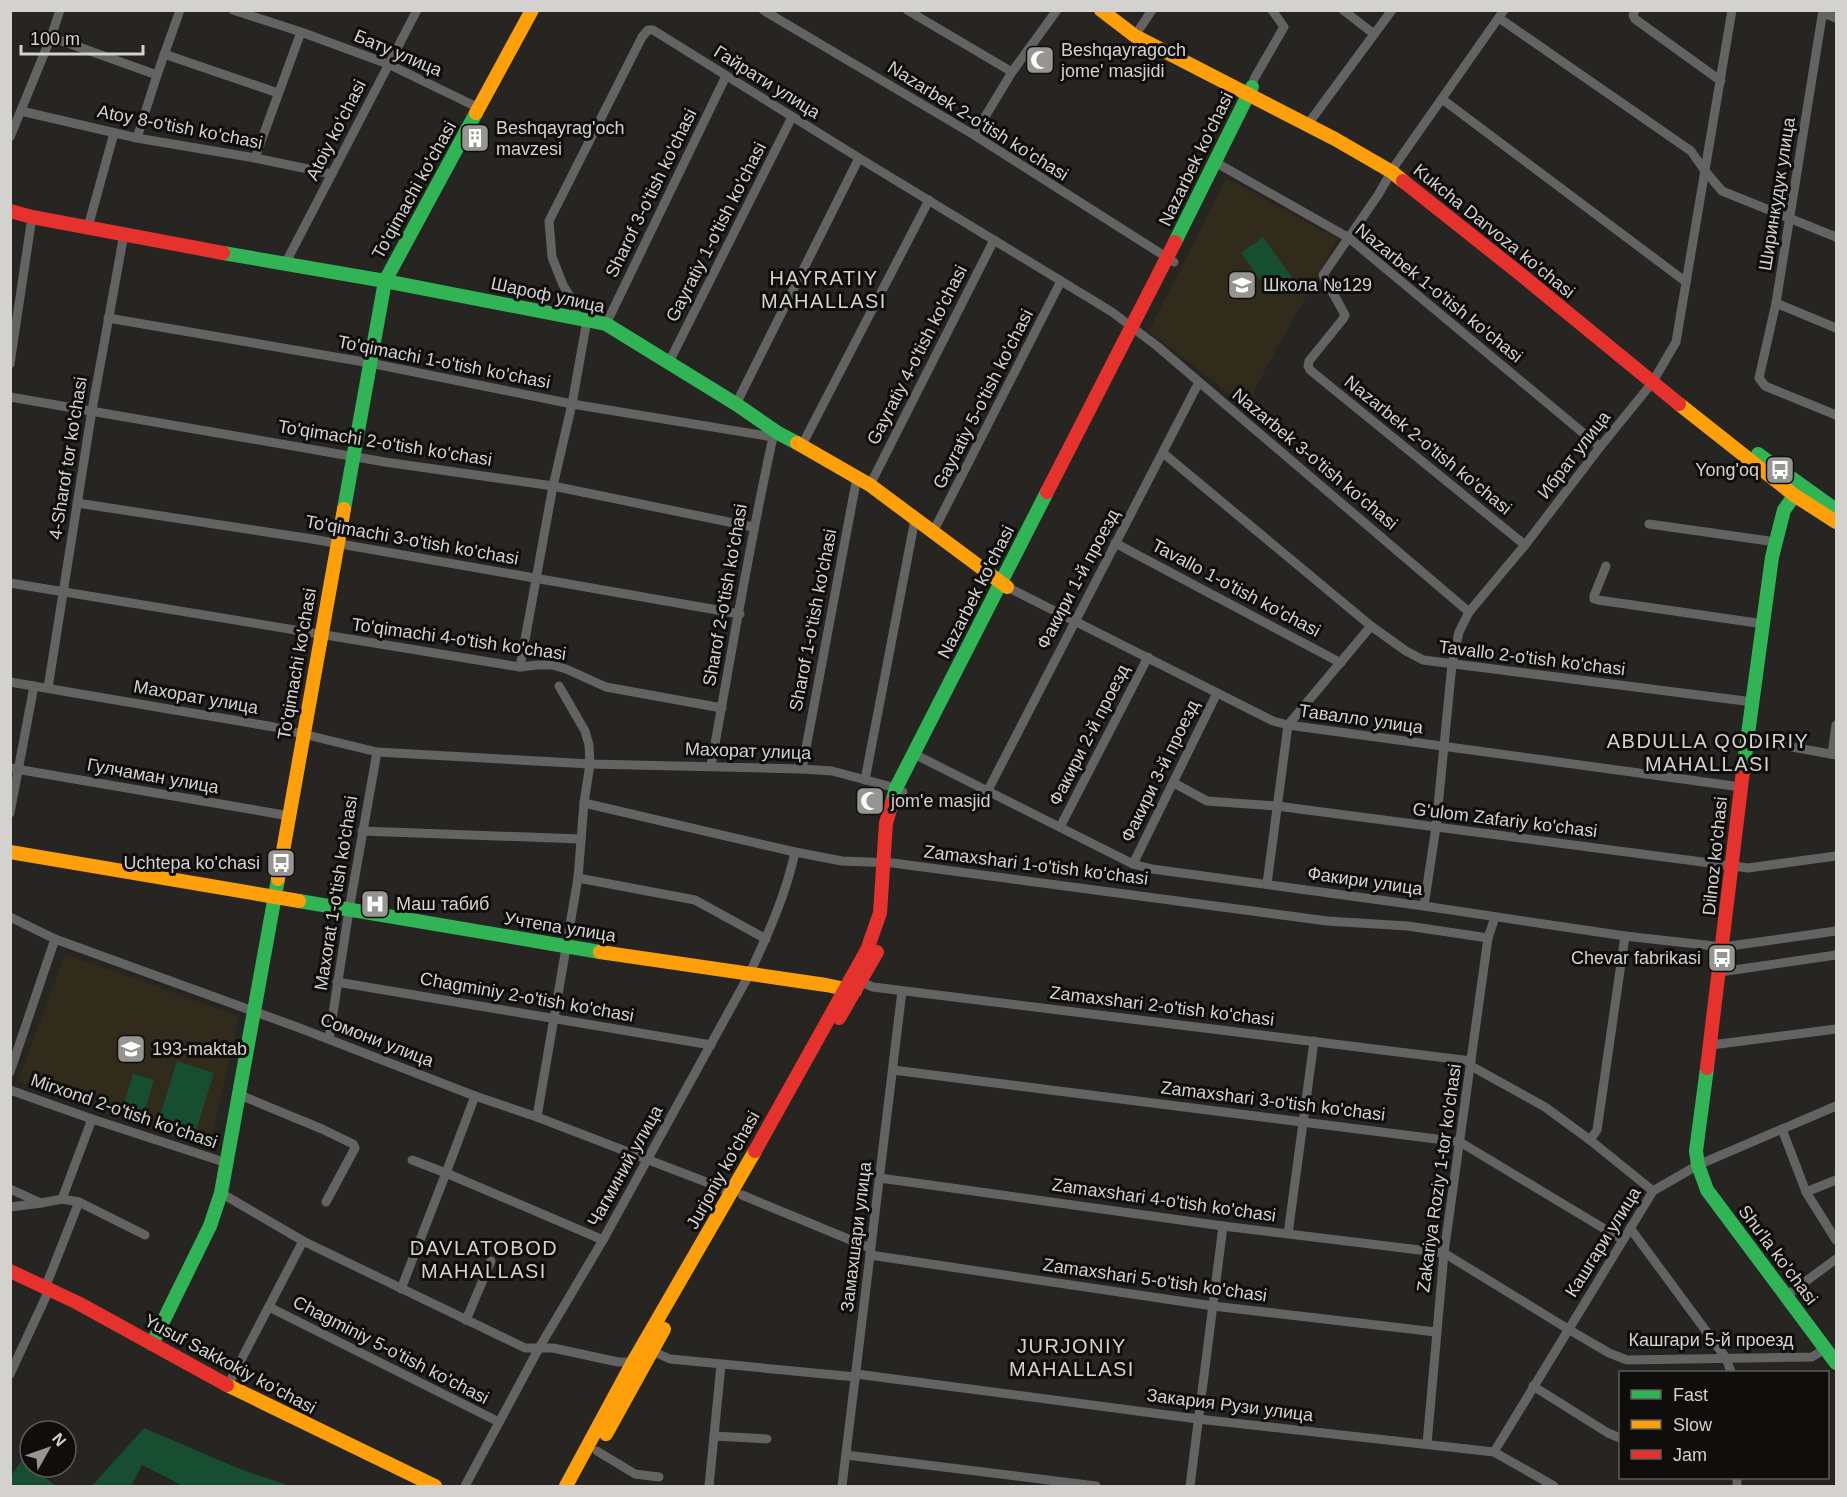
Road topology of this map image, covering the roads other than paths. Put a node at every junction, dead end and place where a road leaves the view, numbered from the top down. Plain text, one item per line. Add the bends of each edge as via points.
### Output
1 (60, 10) edge
2 (180, 10) edge
3 (417, 10) edge
4 (532, 10) edge
5 (763, 10) edge
6 (907, 10) edge
7 (1057, 10) edge
8 (1101, 10) edge
9 (1115, 10) edge
10 (1152, 10) edge
11 (1272, 10) edge
12 (1343, 10) edge
13 (1392, 10) edge
14 (1635, 10) edge
15 (1732, 10) edge
16 (238, 11) edge
17 (1823, 12) edge
18 (1502, 14) edge
19 (1836, 18) edge
20 (1140, 28) junction
21 (301, 32) junction
22 (1374, 34) junction
23 (51, 38) junction
24 (164, 54) junction
25 (388, 64) junction
26 (1012, 72) junction
27 (156, 75) junction
28 (726, 76) junction
29 (1721, 81) junction
30 (1252, 92) junction
31 (278, 93) junction
32 (1442, 99) junction
33 (479, 108) junction
34 (21, 111) junction
35 (792, 117) junction
36 (13, 121) edge
37 (1311, 121) junction
38 (114, 133) junction
39 (974, 135) junction
40 (10, 137) edge
41 (137, 138) junction
42 (255, 158) junction
43 (859, 158) junction
44 (1218, 164) junction
45 (1394, 168) junction
46 (1705, 171) junction
47 (332, 174) junction
48 (929, 200) junction
49 (10, 211) edge
50 (32, 217) junction
51 (1790, 218) junction
52 (88, 227) junction
53 (124, 234) junction
54 (1836, 237) edge
55 (1349, 238) junction
56 (994, 240) junction
57 (1170, 260) junction
58 (285, 264) junction
59 (385, 281) junction
60 (1061, 281) junction
61 (1686, 282) junction
62 (1776, 303) junction
63 (108, 318) junction
64 (581, 319) junction
65 (606, 324) junction
66 (1836, 328) edge
67 (1135, 329) junction
68 (370, 363) junction
69 (669, 363) junction
70 (10, 364) edge
71 (1654, 380) junction
72 (1199, 382) junction
73 (10, 397) edge
74 (572, 404) junction
75 (736, 404) junction
76 (92, 410) junction
77 (1836, 415) edge
78 (775, 435) junction
79 (802, 445) junction
80 (1600, 447) junction
81 (1163, 453) junction
82 (353, 455) junction
83 (857, 477) junction
84 (870, 485) junction
85 (553, 486) junction
86 (1797, 491) junction
87 (77, 503) junction
88 (1836, 510) edge
89 (915, 519) junction
90 (1836, 522) edge
91 (1649, 524) dead end
92 (753, 527) junction
93 (933, 532) junction
94 (1776, 542) junction
95 (1115, 543) junction
96 (337, 544) junction
97 (1525, 545) junction
98 (1606, 566) dead end
99 (537, 579) junction
100 (10, 583) edge
101 (1004, 585) junction
102 (63, 591) junction
103 (1469, 612) junction
104 (740, 614) junction
105 (1075, 621) junction
106 (1764, 624) junction
107 (1371, 626) junction
108 (321, 635) junction
109 (1148, 657) junction
110 (1341, 663) junction
111 (1452, 664) junction
112 (520, 668) junction
113 (10, 682) edge
114 (34, 686) junction
115 (559, 686) dead end
116 (48, 688) junction
117 (1216, 693) junction
118 (1753, 702) junction
119 (722, 708) junction
120 (1288, 725) junction
121 (1836, 725) edge
122 (303, 735) junction
123 (1748, 739) junction
124 (1444, 747) junction
125 (377, 752) junction
126 (1834, 755) edge
127 (917, 756) junction
128 (590, 764) junction
129 (711, 766) junction
130 (15, 769) edge
131 (802, 769) junction
132 (865, 780) junction
133 (1174, 783) junction
134 (1741, 786) junction
135 (899, 790) junction
136 (987, 792) junction
137 (584, 803) junction
138 (1277, 806) junction
139 (10, 813) edge
140 (290, 816) junction
141 (1060, 827) junction
142 (1436, 827) junction
143 (362, 831) junction
144 (581, 839) junction
145 (10, 852) edge
146 (795, 852) junction
147 (1836, 856) edge
148 (888, 863) junction
149 (1133, 864) junction
150 (1733, 866) junction
151 (578, 878) junction
152 (1268, 884) junction
153 (274, 897) junction
154 (1424, 906) junction
155 (349, 910) junction
156 (10, 917) edge
157 (1495, 917) junction
158 (1836, 931) edge
159 (1625, 936) junction
160 (1488, 938) junction
161 (55, 939) junction
162 (765, 939) junction
163 (565, 946) junction
164 (1723, 947) junction
165 (1836, 955) edge
166 (1720, 972) junction
167 (749, 975) junction
168 (337, 982) junction
169 (853, 985) junction
170 (902, 991) junction
171 (255, 1011) junction
172 (554, 1017) junction
173 (1836, 1029) edge
174 (329, 1039) junction
175 (1314, 1041) junction
176 (711, 1044) junction
177 (1711, 1045) junction
178 (1471, 1064) junction
179 (893, 1070) junction
180 (10, 1072) edge
181 (10, 1090) edge
182 (240, 1095) junction
183 (475, 1096) junction
184 (1836, 1106) edge
185 (537, 1117) junction
186 (92, 1119) junction
187 (1304, 1121) junction
188 (1782, 1129) junction
189 (1590, 1140) junction
190 (1460, 1142) junction
191 (648, 1159) junction
192 (412, 1160) dead end
193 (227, 1163) junction
194 (1698, 1165) junction
195 (446, 1173) junction
196 (880, 1178) junction
197 (1836, 1180) edge
198 (10, 1189) edge
199 (1653, 1191) junction
200 (1806, 1192) junction
201 (221, 1193) junction
202 (737, 1193) junction
203 (62, 1199) junction
204 (79, 1202) junction
205 (326, 1202) dead end
206 (41, 1203) junction
207 (10, 1207) edge
208 (1223, 1226) junction
209 (1630, 1228) junction
210 (1288, 1234) junction
211 (145, 1235) dead end
212 (603, 1240) junction
213 (1623, 1240) junction
214 (1836, 1240) edge
215 (303, 1241) junction
216 (870, 1251) junction
217 (1444, 1253) junction
218 (1836, 1259) edge
219 (491, 1261) dead end
220 (10, 1271) edge
221 (47, 1289) junction
222 (400, 1289) junction
223 (1786, 1296) junction
224 (1213, 1306) junction
225 (269, 1307) junction
226 (466, 1320) junction
227 (1568, 1329) junction
228 (1436, 1332) junction
229 (152, 1344) junction
230 (539, 1348) junction
231 (1825, 1349) junction
232 (652, 1351) junction
233 (1726, 1358) junction
234 (633, 1362) junction
235 (1836, 1363) edge
236 (721, 1365) junction
237 (12, 1368) edge
238 (1731, 1371) edge
239 (856, 1376) junction
240 (228, 1385) junction
241 (1533, 1386) junction
242 (1198, 1419) junction
243 (499, 1422) junction
244 (714, 1436) junction
245 (1619, 1438) edge
246 (767, 1439) dead end
247 (1427, 1444) junction
248 (597, 1451) junction
249 (1494, 1452) junction
250 (846, 1455) junction
251 (659, 1477) dead end
252 (435, 1486) edge
253 (465, 1486) edge
254 (566, 1486) edge
255 (578, 1486) edge
256 (710, 1486) edge
257 (842, 1486) edge
258 (1096, 1486) edge
259 (1190, 1486) edge
260 (1554, 1486) edge

1 - 23 street
2 - 24 street
3 - 25 street, Atoiy koʻchasi
4 - 33 main road, To'qimachi ko'chasi
5 - 39 street, Nazarbek 2-o'tish ko'chasi
6 - 26 street
7 - 26 street
8 - 30 main road, Kukcha Darvoza ko'chasi via 1135,36
9 - 20 main road, Kukcha Darvoza ko'chasi
10 - 20 street
11 - 30 street via 1284,27 1254,79
12 - 22 street
13 - 22 street
14 - 29 street via 1635,19
15 - 29 street, Ибрат улица
16 - 21 street, Бату улица
17 - 19 street
17 - 51 street, Ширинкудук улица
18 - 32 street
18 - 46 street via 1691,151
20 - 30 main road, Kukcha Darvoza ko'chasi
21 - 25 street, Бату улица
21 - 31 street
22 - 37 street
23 - 27 street
23 - 34 street
24 - 27 street
24 - 31 street
25 - 33 street, Бату улица
25 - 47 street, Atoiy koʻchasi
26 - 39 street
27 - 41 street
28 - 35 street, Гайрати улица
28 - 64 street, Гайрати улица via 652,30 642,37 549,221 552,257
28 - 65 street, Sharof 3-o'tish ko'chasi
29 - 46 street, Ибрат улица
30 - 37 main road, Kukcha Darvoza ko'chasi
30 - 44 main road, Nazarbek ko'chasi
31 - 42 street
32 - 45 street
32 - 61 street
33 - 59 main road, To'qimachi ko'chasi
34 - 36 street
34 - 38 street, Atoy 8-o'tish ko'chasi
35 - 43 street, Гайрати улица
35 - 69 street, Gayratiy 1-o'tish ko'chasi
36 - 40 street
37 - 45 main road, Kukcha Darvoza ko'chasi
38 - 41 street, Atoy 8-o'tish ko'chasi
38 - 52 street
39 - 57 street, Nazarbek 2-o'tish ko'chasi
41 - 42 street, Atoy 8-o'tish ko'chasi
42 - 47 street, Atoy 8-o'tish ko'chasi
43 - 48 street, Гайрати улица
43 - 75 street
44 - 55 street, Nazarbek 1-o'tish ko'chasi
44 - 57 main road, Nazarbek ko'chasi
45 - 55 street
45 - 71 main road, Kukcha Darvoza ko'chasi
46 - 51 street via 1722,190
46 - 61 street, Ибрат улица
47 - 58 street, Atoiy koʻchasi
48 - 56 street, Гайрати улица
48 - 79 street
49 - 50 main road, Шароф улица
50 - 52 main road, Шароф улица
50 - 70 street
51 - 54 street
51 - 62 street, Ширинкудук улица
52 - 53 main road, Шароф улица
53 - 58 main road, Шароф улица
53 - 63 street, 4-Sharof tor ko'chasi
55 - 80 street, Nazarbek 1-o'tish ko'chasi
55 - 97 street, Nazarbek 2-o'tish ko'chasi via 1323,275 1345,315 1309,362 1310,370
56 - 60 street, Гайрати улица
56 - 84 street, Gayratiy 4-o'tish ko'chasi
57 - 67 main road, Nazarbek ko'chasi
58 - 59 main road, Шароф улица
59 - 64 main road, Шароф улица
59 - 68 main road, To'qimachi ko'chasi
60 - 67 street, Гайрати улица
60 - 93 street, Gayratiy 5-o'tish ko'chasi
61 - 71 street, Ибрат улица via 1676,342
62 - 66 street
62 - 77 street, Ширинкудук улица via 1760,382
63 - 68 street, To'qimachi 1-o'tish ko'chasi
63 - 76 street, 4-Sharof tor ko'chasi
64 - 65 main road, Шароф улица
64 - 74 street
65 - 69 main road, Шароф улица
67 - 72 street, Nazarbek 3-o'tish ko'chasi
67 - 101 main road, Nazarbek ko'chasi
68 - 74 street, To'qimachi 1-o'tish ko'chasi
68 - 82 main road, To'qimachi ko'chasi
69 - 75 main road, Шароф улица
71 - 80 street, Ибрат улица
71 - 86 main road, Kukcha Darvoza ko'chasi
72 - 81 street, Факири 1-й проезд
72 - 103 street, Nazarbek 3-o'tish ko'chasi
73 - 76 street, To'qimachi 2-o'tish ko'chasi
74 - 78 street, To'qimachi 1-o'tish ko'chasi
74 - 85 street
75 - 78 main road, Шароф улица
76 - 82 street, To'qimachi 2-o'tish ko'chasi
76 - 87 street, 4-Sharof tor ko'chasi
78 - 79 main road, Шароф улица
78 - 92 street, Sharof 2-o'tish ko'chasi
79 - 83 main road, Шароф улица
80 - 97 street, Ибрат улица
81 - 95 street, Факири 1-й проезд
81 - 107 street, Tavallo 2-o'tish ko'chasi
82 - 85 street, To'qimachi 2-o'tish ko'chasi
82 - 96 main road, To'qimachi ko'chasi
83 - 84 main road, Шароф улица
83 - 131 street, Sharof 1-o'tish ko'chasi
84 - 89 main road, Шароф улица
85 - 92 street, To'qimachi 2-o'tish ko'chasi
85 - 99 street
86 - 88 main road, Kukcha Darvoza ko'chasi
86 - 90 main road, Kukcha Darvoza ko'chasi
86 - 94 main road, Dilnoz ko'chasi via 1784,510
87 - 96 street, To'qimachi 3-o'tish ko'chasi
87 - 102 street, 4-Sharof tor ko'chasi
89 - 93 main road, Шароф улица
89 - 132 street
91 - 94 street
92 - 104 street, Sharof 2-o'tish ko'chasi
93 - 101 main road, Шароф улица
94 - 106 main road, Dilnoz ko'chasi
95 - 105 street, Факири 1-й проезд
95 - 110 street, Tavallo 1-o'tish ko'chasi
96 - 99 street, To'qimachi 3-o'tish ko'chasi
96 - 108 main road, To'qimachi ko'chasi
97 - 103 street, Ибрат улица
98 - 106 street via 1594,596 1598,600
99 - 104 street, To'qimachi 3-o'tish ko'chasi
99 - 112 street
100 - 102 street, To'qimachi 4-o'tish ko'chasi
101 - 105 street, Тавалло улица
101 - 127 main road, Nazarbek ko'chasi
102 - 108 street, To'qimachi 4-o'tish ko'chasi
102 - 116 street, 4-Sharof tor ko'chasi
103 - 111 street, Ибрат улица via 1459,632
104 - 119 street, Sharof 2-o'tish ko'chasi
105 - 109 street, Тавалло улица
105 - 136 street, Факири 1-й проезд
106 - 118 main road, Dilnoz ko'chasi
107 - 110 street
107 - 111 street, Tavallo 2-o'tish ko'chasi via 1423,660
108 - 112 street, To'qimachi 4-o'tish ko'chasi
108 - 122 main road, To'qimachi ko'chasi
109 - 117 street, Тавалло улица
109 - 141 street, Факири 2-й проезд
110 - 120 street
111 - 118 street, Tavallo 2-o'tish ko'chasi
111 - 124 street, Ибрат улица
112 - 119 street, To'qimachi 4-o'tish ko'chasi via 552,665 606,687
113 - 114 street, Махорат улица
114 - 116 street, Махорат улица
114 - 130 street
115 - 128 street via 585,731
116 - 122 street, Махорат улица
117 - 120 street, Тавалло улица
117 - 133 street, Факири 3-й проезд
118 - 123 main road, Dilnoz ko'chasi
119 - 129 street, Sharof 2-o'tish ko'chasi
120 - 124 street, Тавалло улица
120 - 138 street
121 - 126 street
122 - 125 street, Махорат улица
122 - 140 main road, To'qimachi ko'chasi
123 - 126 street
123 - 134 main road, Dilnoz ko'chasi
124 - 134 street, Тавалло улица
124 - 142 street, Ибрат улица
125 - 128 street, Махорат улица
125 - 143 street, Maxorat 1-o'tish ko'chasi
127 - 135 main road, Nazarbek ko'chasi
127 - 136 street, Факири улица
128 - 129 street, Махорат улица
128 - 137 street
129 - 131 street, Махорат улица
130 - 139 street
130 - 140 street, Гулчаман улица
131 - 132 street, Махорат улица via 832,771
132 - 135 street, Махорат улица
133 - 138 street, G'ulom Zafariy ko'chasi via 1207,801
133 - 149 street, Факири 3-й проезд
134 - 150 main road, Dilnoz ko'chasi
135 - 148 main road, Nazarbek ko'chasi
136 - 141 street, Факири улица
137 - 144 street
137 - 146 street, Zamaxshari 1-o'tish ko'chasi
138 - 142 street, G'ulom Zafariy ko'chasi
138 - 152 street
140 - 153 main road, To'qimachi ko'chasi
141 - 149 street, Факири улица
142 - 150 street, G'ulom Zafariy ko'chasi
142 - 154 street, Ибрат улица
143 - 144 street
143 - 155 street, Maxorat 1-o'tish ko'chasi
144 - 151 street
145 - 153 main road, Учтепа улица
146 - 148 street, Zamaxshari 1-o'tish ko'chasi via 842,861
146 - 162 street, Чагминий улица
147 - 150 street, G'ulom Zafariy ko'chasi via 1748,868
148 - 160 street, Zamaxshari 1-o'tish ko'chasi via 1327,921 1408,926
148 - 169 main road, Jurjoniy ko'chasi via 887,922 876,955
149 - 152 street, Факири улица
150 - 164 main road, Dilnoz ko'chasi
151 - 162 street via 695,900
151 - 163 street
152 - 154 street, Факири улица
153 - 155 main road, Учтепа улица
153 - 171 main road, To'qimachi ko'chasi
154 - 157 street, Факири улица
155 - 163 main road, Учтепа улица
155 - 168 street, Maxorat 1-o'tish ko'chasi
156 - 161 street, Сомони улица
157 - 159 street, Факири улица
157 - 160 street, Zakariya Roziy 1-tor ko'chasi
158 - 164 street, Факири улица
159 - 164 street, Факири улица
159 - 189 street via 1597,1130
160 - 178 street, Zakariya Roziy 1-tor ko'chasi
161 - 171 street, Сомони улица
161 - 180 street
162 - 167 street, Чагминий улица
163 - 167 main road, Учтепа улица
163 - 172 street
164 - 166 main road, Dilnoz ko'chasi
165 - 166 street
166 - 177 main road, Dilnoz ko'chasi
167 - 169 main road, Учтепа улица
167 - 176 street, Чагминий улица
168 - 172 street, Chagminiy 2-o'tish ko'chasi
168 - 174 street, Maxorat 1-o'tish ko'chasi
169 - 170 street, Zamaxshari 2-o'tish ko'chasi
169 - 202 main road, Jurjoniy ko'chasi
170 - 175 street, Zamaxshari 2-o'tish ko'chasi
170 - 179 street, Замахшари улица
171 - 174 street, Сомони улица
171 - 182 main road, To'qimachi ko'chasi
172 - 176 street, Chagminiy 2-o'tish ko'chasi
172 - 185 street
173 - 177 street
174 - 183 street, Сомони улица
175 - 178 street, Zamaxshari 2-o'tish ko'chasi
175 - 187 street
176 - 191 street, Чагминий улица
177 - 194 main road, Dilnoz ko'chasi via 1696,1151
178 - 189 street, Zamaxshari 2-o'tish ko'chasi via 1545,1107
178 - 190 street, Zakariya Roziy 1-tor ko'chasi
179 - 187 street, Zamaxshari 3-o'tish ko'chasi
179 - 196 street, Замахшари улица
181 - 186 street, Mirxond 2-o'tish ko'chasi
182 - 193 main road, To'qimachi ko'chasi
182 - 205 street via 353,1144 355,1148
183 - 185 street, Сомони улица
183 - 195 street
184 - 188 street, Кашгари улица
185 - 191 street, Сомони улица
186 - 193 street, Mirxond 2-o'tish ko'chasi
186 - 203 street
187 - 190 street, Zamaxshari 3-o'tish ko'chasi
187 - 210 street
188 - 194 street, Кашгари улица
188 - 200 street
189 - 199 street, Zamaxshari 2-o'tish ko'chasi
190 - 213 street, Zamaxshari 3-o'tish ko'chasi
190 - 217 street, Zakariya Roziy 1-tor ko'chasi
191 - 202 street, Сомони улица
191 - 212 street, Чагминий улица
192 - 195 street
193 - 201 main road, To'qimachi ko'chasi
194 - 199 street, Кашгари улица
194 - 223 main road, Shu'la ko'chasi via 1707,1190
195 - 212 street
195 - 222 street
196 - 208 street, Zamaxshari 4-o'tish ko'chasi
196 - 216 street, Замахшари улица
197 - 200 street
198 - 206 street
199 - 209 street, Кашгари улица
200 - 214 street
201 - 215 street
201 - 229 main road, To'qimachi ko'chasi via 210,1226
202 - 216 street, Zamaxshari 5-o'tish ko'chasi
202 - 232 main road, Jurjoniy ko'chasi
202 - 234 main road, Jurjoniy ko'chasi
203 - 204 street
203 - 206 street
204 - 211 street
204 - 221 street
206 - 207 street
208 - 210 street, Zamaxshari 4-o'tish ko'chasi
208 - 224 street
209 - 213 street, Кашгари улица
209 - 233 street
210 - 217 street, Zamaxshari 4-o'tish ko'chasi
212 - 230 street, Чагминий улица
213 - 227 street, Кашгари улица
215 - 222 street
215 - 225 street, Chagminiy 5-o'tish ko'chasi
216 - 224 street, Zamaxshari 5-o'tish ko'chasi
216 - 239 street, Замахшари улица
217 - 227 street, Кашгари 5-й проезд
217 - 228 street, Zakariya Roziy 1-tor ko'chasi
218 - 223 street
219 - 226 street
220 - 221 main road, Yusuf Sakkokiy ko'chasi
221 - 229 main road, Yusuf Sakkokiy ko'chasi
221 - 237 street
222 - 226 street
223 - 231 main road, Shu'la ko'chasi
224 - 228 street, Zamaxshari 5-o'tish ko'chasi
224 - 242 street
225 - 240 street, Chagminiy 5-o'tish ko'chasi
225 - 243 street, Chagminiy 5-o'tish ko'chasi
226 - 230 street via 525,1348
227 - 233 street, Кашгари 5-й проезд via 1628,1360
227 - 241 street, Кашгари улица
228 - 247 street, Zakariya Roziy 1-tor ko'chasi
229 - 240 main road, Yusuf Sakkokiy ko'chasi
230 - 234 street
230 - 243 street, Чагминий улица
231 - 233 street, Кашгари 5-й проезд via 1812,1357
231 - 235 main road, Shu'la ko'chasi
232 - 236 street, Закария Рузи улица via 670,1359
232 - 248 main road, Jurjoniy ko'chasi
233 - 238 street
234 - 254 main road, Jurjoniy ko'chasi
236 - 239 street, Закария Рузи улица
236 - 244 street
239 - 242 street, Закария Рузи улица
239 - 250 street, Замахшари улица
240 - 252 main road, Yusuf Sakkokiy ko'chasi
241 - 245 street
241 - 249 street, Кашгари улица
242 - 247 street, Закария Рузи улица
242 - 259 street
243 - 253 street, Чагминий улица
244 - 246 street
244 - 256 street
247 - 249 street, Закария Рузи улица
248 - 251 street via 634,1474
248 - 255 main road, Jurjoniy ko'chasi
249 - 260 street
250 - 257 street, Замахшари улица
250 - 258 street

